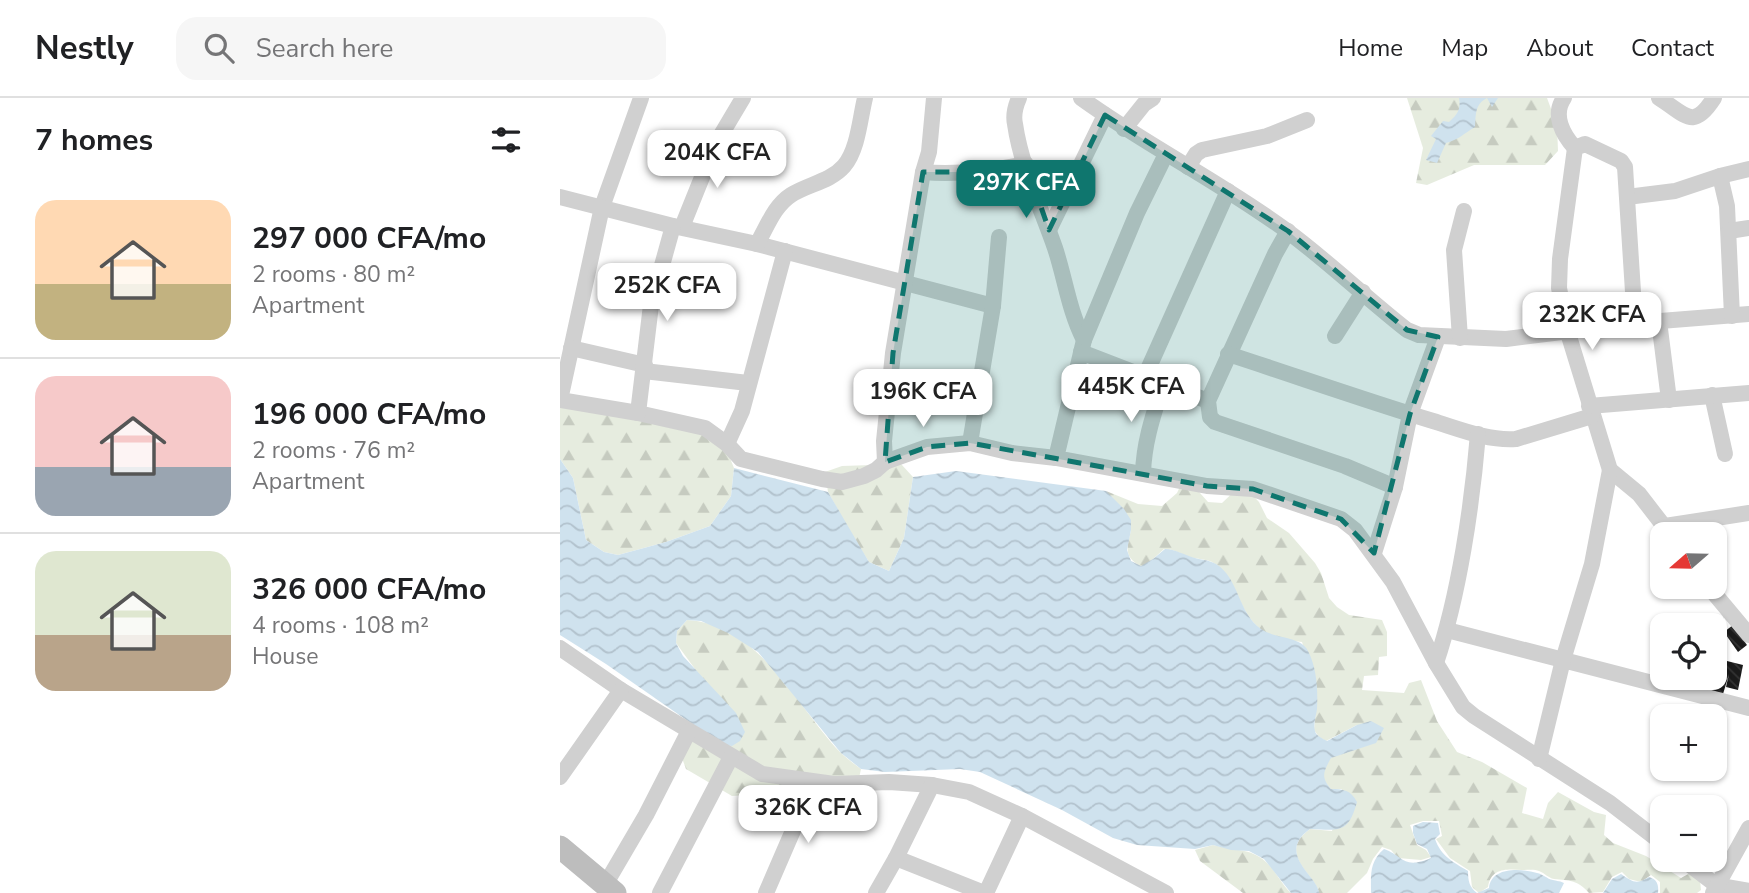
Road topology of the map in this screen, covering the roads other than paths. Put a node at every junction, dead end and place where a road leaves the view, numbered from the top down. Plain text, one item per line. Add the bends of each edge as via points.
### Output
1 (641, 98) edge
2 (743, 98) edge
3 (864, 98) edge
4 (934, 98) edge
5 (1018, 98) edge
6 (1081, 98) edge
7 (1153, 98) edge
8 (1564, 98) edge
9 (1658, 98) edge
10 (1714, 98) edge
11 (1105, 116) junction
12 (1307, 120) dead end
13 (1124, 129) junction
14 (715, 145) junction
15 (1575, 148) junction
16 (1166, 154) junction
17 (756, 163) dead end
18 (1026, 164) junction
19 (1188, 167) junction
20 (1749, 169) edge
21 (923, 172) junction
22 (1720, 176) junction
23 (1228, 191) junction
24 (560, 197) edge
25 (1627, 197) junction
26 (602, 207) junction
27 (1464, 211) dead end
28 (677, 227) junction
29 (1749, 228) edge
30 (1049, 230) junction
31 (1729, 231) junction
32 (1288, 232) junction
33 (999, 237) dead end
34 (757, 244) junction
35 (785, 251) junction
36 (905, 285) junction
37 (1363, 292) junction
38 (993, 306) junction
39 (1749, 314) edge
40 (1732, 316) junction
41 (1659, 321) junction
42 (1635, 323) junction
43 (1568, 333) junction
44 (1335, 336) dead end
45 (1438, 337) junction
46 (1460, 338) junction
47 (1082, 346) junction
48 (570, 348) junction
49 (1228, 354) junction
50 (644, 368) junction
51 (1145, 376) junction
52 (748, 383) junction
53 (1163, 384) junction
54 (1749, 393) edge
55 (1712, 395) junction
56 (1669, 400) junction
57 (1208, 401) junction
58 (1590, 411) junction
59 (638, 413) junction
60 (1410, 414) junction
61 (1478, 434) junction
62 (970, 443) junction
63 (727, 444) junction
64 (1724, 454) dead end
65 (1056, 458) junction
66 (885, 462) junction
67 (1610, 470) junction
68 (1143, 473) junction
69 (1395, 487) junction
70 (1749, 513) edge
71 (1661, 522) edge
72 (1706, 522) edge
73 (1374, 554) junction
74 (1719, 599) edge
75 (1447, 630) junction
76 (1749, 635) edge
77 (560, 648) edge
78 (1563, 660) junction
79 (1436, 663) junction
80 (621, 691) junction
81 (1749, 708) edge
82 (690, 731) junction
83 (731, 757) junction
84 (1539, 759) junction
85 (560, 777) edge
86 (814, 782) junction
87 (932, 785) junction
88 (1022, 816) junction
89 (1749, 828) edge
90 (1650, 834) edge
91 (560, 848) edge
92 (896, 858) junction
93 (560, 865) edge
94 (1696, 872) edge
95 (1714, 889) edge
96 (604, 890) edge
97 (1159, 891) edge
98 (1749, 891) edge
99 (660, 893) edge
100 (766, 893) edge
101 (876, 893) edge
102 (985, 893) edge

1 - 26 street
2 - 14 street
3 - 34 street via 846,165 777,208
4 - 21 street
5 - 18 street via 1014,124
6 - 11 street
7 - 13 street
8 - 15 street via 1559,121
9 - 10 street via 1696,118 1703,116
11 - 13 street
11 - 30 street
12 - 19 street via 1267,136 1202,150
13 - 16 street
14 - 17 street
14 - 28 street
15 - 25 street via 1585,144 1620,161 1625,167
15 - 43 street via 1559,278
16 - 19 street
16 - 47 street
18 - 21 street via 969,173
18 - 30 street
19 - 23 street
20 - 22 street
21 - 36 street
22 - 25 street via 1675,191
22 - 31 street
23 - 32 street
23 - 51 street
24 - 26 street
25 - 42 street
26 - 28 street
26 - 48 street
27 - 46 street via 1454,250
28 - 34 street
28 - 50 street via 651,305
29 - 31 street
30 - 47 street
31 - 40 street
32 - 37 street
32 - 49 street
33 - 38 street
34 - 35 street
35 - 36 street
35 - 52 street
36 - 38 street
36 - 66 street via 893,353
37 - 44 street
37 - 45 street via 1407,330
38 - 62 street
39 - 40 street
40 - 41 street
41 - 42 street
41 - 56 street
42 - 43 street
43 - 46 street via 1506,340
43 - 58 street
45 - 46 street
45 - 60 street
47 - 51 street
47 - 65 street
48 - 50 street
48 - 59 street via 560,400
49 - 57 street
49 - 60 street
50 - 52 street
50 - 59 street
51 - 53 street
52 - 63 street
53 - 57 street
53 - 68 street via 1149,427
54 - 55 street
55 - 56 street
55 - 64 street
56 - 58 street
57 - 69 street via 1215,422
58 - 61 street via 1516,439
58 - 67 street
59 - 63 street via 705,428
60 - 61 street
60 - 69 street
61 - 75 street
62 - 65 street
62 - 66 street via 928,447
63 - 66 street via 741,459 842,482 864,476
65 - 68 street
67 - 71 street via 1639,494
67 - 78 street via 1592,564
68 - 73 street via 1207,486 1253,489 1297,503 1340,519
69 - 73 street
70 - 72 street
73 - 79 street
74 - 76 street
75 - 78 street
75 - 79 street
77 - 80 street
78 - 81 street
78 - 84 street
79 - 84 street via 1463,707
80 - 82 street
80 - 85 street
82 - 83 street
82 - 96 street
83 - 86 street via 762,774
83 - 99 street
84 - 90 street
86 - 87 street
86 - 100 street
87 - 88 street via 969,792
87 - 92 street
88 - 97 street
88 - 102 street
89 - 95 street
91 - 96 main road
92 - 101 street
92 - 102 street
93 - 96 main road
94 - 95 street
95 - 98 street

